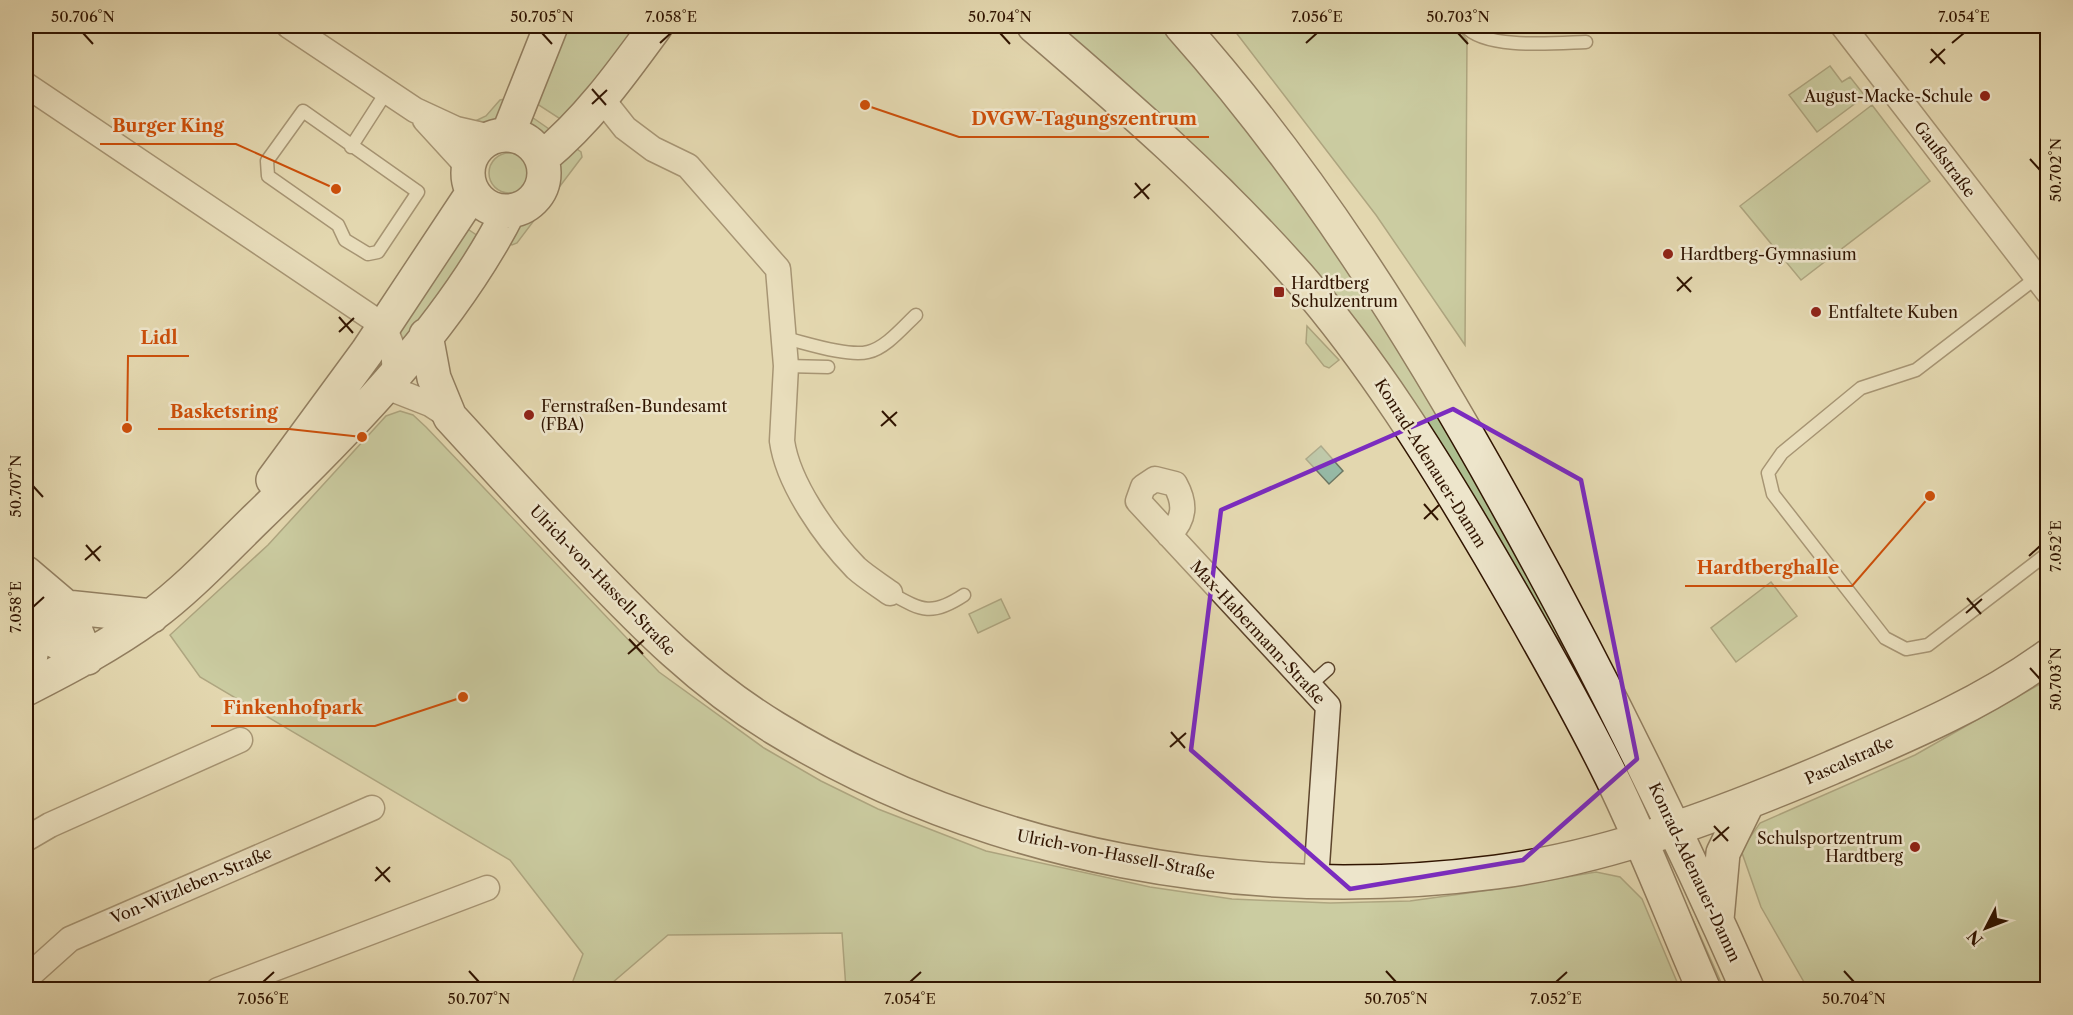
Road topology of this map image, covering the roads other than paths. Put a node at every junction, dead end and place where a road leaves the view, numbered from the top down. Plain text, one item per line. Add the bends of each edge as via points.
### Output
1 (289, 26) edge
2 (551, 26) edge
3 (656, 26) edge
4 (1034, 26) edge
5 (1181, 26) edge
6 (1465, 26) edge
7 (1843, 26) edge
8 (1586, 42) dead end
9 (26, 85) edge
10 (387, 91) junction
11 (602, 99) junction
12 (415, 110) junction
13 (500, 136) junction
14 (351, 147) junction
15 (542, 158) junction
16 (471, 180) junction
17 (509, 212) junction
18 (2042, 285) edge
19 (916, 315) dead end
20 (384, 326) junction
21 (426, 335) junction
22 (785, 338) junction
23 (786, 366) junction
24 (828, 367) dead end
25 (389, 380) junction
26 (450, 417) junction
27 (1169, 535) dead end
28 (2048, 553) edge
29 (213, 561) junction
30 (26, 573) edge
31 (890, 593) joint
32 (964, 595) dead end
33 (43, 611) edge
34 (152, 615) junction
35 (2048, 657) edge
36 (87, 658) junction
37 (1328, 669) dead end
38 (26, 678) edge
39 (1309, 686) junction
40 (26, 689) edge
41 (240, 740) dead end
42 (1747, 804) junction
43 (372, 808) dead end
44 (1675, 827) junction
45 (26, 839) edge
46 (1639, 839) junction
47 (1316, 880) junction
48 (487, 888) dead end
49 (1717, 919) junction
50 (26, 983) edge
51 (218, 990) edge
52 (1704, 990) edge
53 (1748, 990) edge

1 - 10 street
2 - 13 street
3 - 11 street
4 - 46 street, Konrad-Adenauer-Damm via 1229,200 1368,364 1441,473 1524,614 1612,777
5 - 44 street, Konrad-Adenauer-Damm via 1285,152 1410,338 1582,640
6 - 8 lane via 1470,33 1518,45
7 - 18 street, Gaußstraße
9 - 20 street
10 - 12 street
10 - 14 lane
11 - 15 street
11 - 22 street via 624,128 652,149 688,166 778,269
12 - 13 street via 456,129
12 - 16 street
13 - 15 street via 528,141
13 - 16 street via 480,144 472,154
14 - 14 lane via 303,111 267,161 268,177 338,225 345,240 368,254 378,252 418,192
15 - 17 street via 544,182 539,193 521,209
16 - 17 street via 489,207
16 - 20 street
17 - 21 street via 469,280
18 - 28 lane via 1916,370 1861,388 1782,453 1768,472 1773,494 1885,638 1906,649 1928,645
19 - 22 lane via 868,352 844,351
20 - 25 street via 393,349
20 - 29 street
21 - 25 street
21 - 26 street, Ulrich-von-Hassell-Straße via 434,378
22 - 23 street
23 - 24 lane
23 - 31 street via 782,441 795,483 832,541 858,570
25 - 26 street, Ulrich-von-Hassell-Straße
25 - 29 street via 304,473
26 - 47 street, Ulrich-von-Hassell-Straße via 646,628 725,695 774,728 886,787 988,828 1044,844 1176,869
27 - 39 street, Max-Habermann-Straße
29 - 34 street
30 - 33 street
31 - 32 lane via 920,609 940,608
33 - 34 street
33 - 36 street
33 - 38 street
34 - 36 street
35 - 42 street, Pascalstraße via 1928,725
36 - 40 street
37 - 39 lane
39 - 47 street, Max-Habermann-Straße via 1328,706
41 - 45 street
42 - 44 street, Pascalstraße
42 - 49 street via 1723,854
43 - 50 street, Von-Witzleben-Straße via 70,939
44 - 46 street, Pascalstraße
44 - 49 street, Konrad-Adenauer-Damm
46 - 47 street, Ulrich-von-Hassell-Straße via 1498,872 1401,880
46 - 52 street, Konrad-Adenauer-Damm
48 - 51 street
49 - 53 street, Konrad-Adenauer-Damm

